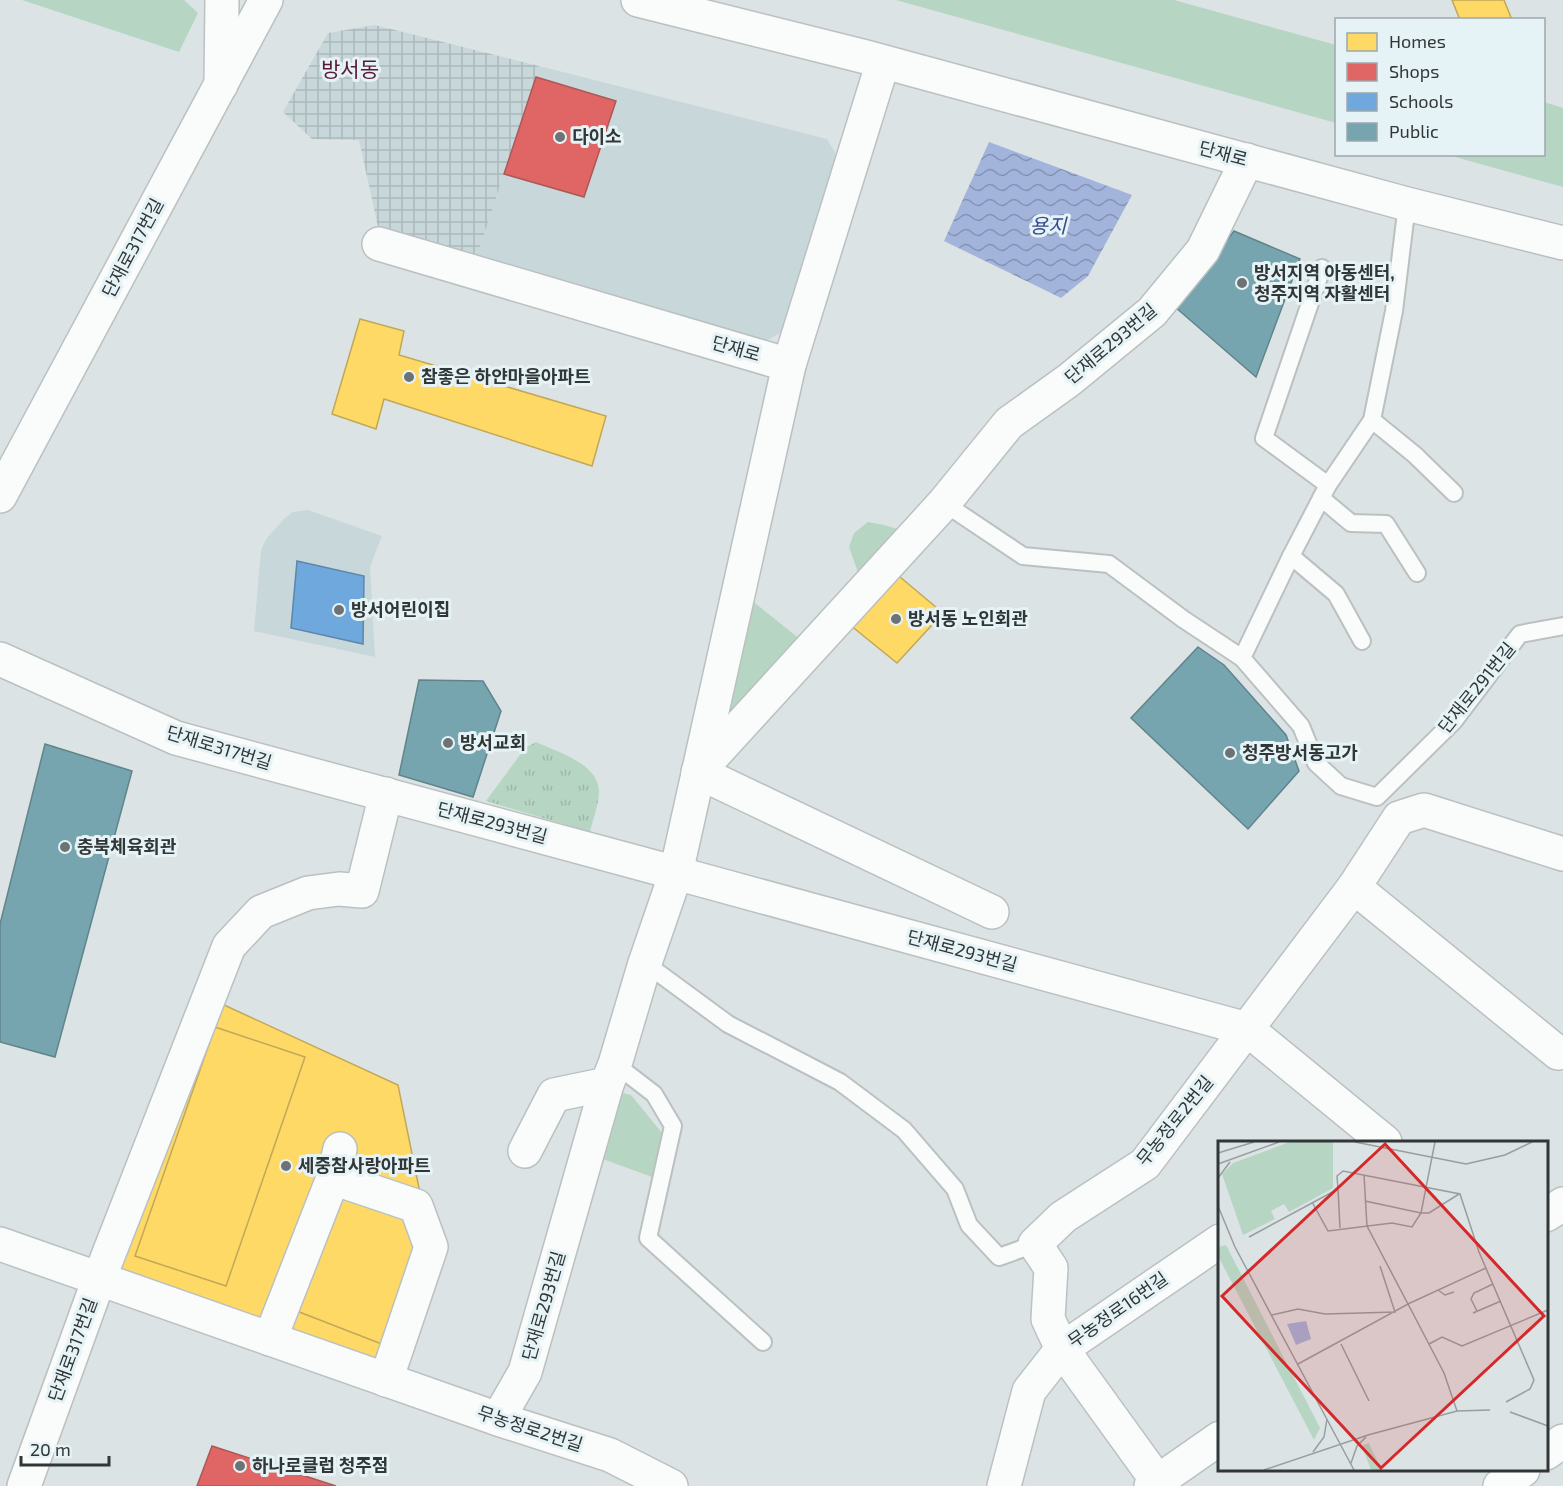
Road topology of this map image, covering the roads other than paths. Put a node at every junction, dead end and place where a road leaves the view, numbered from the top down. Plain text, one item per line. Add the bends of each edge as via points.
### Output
1 (222, 0) edge
2 (266, 0) edge
3 (638, 0) edge
4 (883, 62) junction
5 (221, 85) junction
6 (1247, 160) junction
7 (1407, 204) junction
8 (1563, 243) edge
9 (379, 244) dead end
10 (1322, 268) dead end
11 (789, 365) junction
12 (1372, 420) junction
13 (1324, 491) junction
14 (1455, 493) dead end
15 (0, 496) edge
16 (944, 503) junction
17 (1291, 556) junction
18 (1417, 573) dead end
19 (1563, 626) edge
20 (1362, 641) dead end
21 (1242, 658) junction
22 (0, 659) edge
23 (699, 772) junction
24 (308, 774) joint
25 (386, 795) junction
26 (1388, 808) junction
27 (1563, 854) edge
28 (676, 873) junction
29 (1354, 887) junction
30 (992, 912) dead end
31 (645, 963) junction
32 (1247, 1029) junction
33 (1561, 1048) edge
34 (611, 1074) junction
35 (1374, 1140) edge
36 (525, 1151) dead end
37 (1563, 1204) edge
38 (1548, 1214) edge
39 (1218, 1242) edge
40 (0, 1244) edge
41 (1035, 1244) junction
42 (99, 1279) junction
43 (270, 1339) junction
44 (763, 1342) dead end
45 (1062, 1349) junction
46 (386, 1380) junction
47 (498, 1419) junction
48 (1218, 1439) edge
49 (1563, 1441) edge
50 (1548, 1452) edge
51 (1522, 1471) edge
52 (1156, 1484) edge
53 (24, 1486) edge
54 (671, 1486) edge
55 (1004, 1486) edge
56 (1500, 1486) edge

1 - 5 street
2 - 5 street, 단재로317번길
3 - 4 street, 단재로
4 - 6 street, 단재로
4 - 11 street
5 - 15 street, 단재로317번길
6 - 7 street, 단재로
6 - 16 street, 단재로293번길 via 1203,250 1152,312 1009,423
7 - 8 street, 단재로
7 - 12 lane via 1394,311
9 - 11 street, 단재로
10 - 13 lane via 1264,438
11 - 23 street, 단재로293번길
12 - 13 lane
12 - 14 lane
13 - 17 lane
13 - 18 lane via 1351,523 1386,524
16 - 21 lane via 1023,556 1109,564
16 - 23 street, 단재로293번길
17 - 20 lane via 1336,594
17 - 21 lane
19 - 26 lane, 단재로291번길 via 1520,634
21 - 26 lane via 1301,726 1316,763 1341,786
22 - 24 street, 단재로317번길 via 176,738
23 - 28 street, 단재로293번길
23 - 30 street
24 - 25 street, 단재로293번길
25 - 28 street, 단재로293번길
25 - 42 street via 362,891 308,893 270,908 261,912 229,946
26 - 27 street via 1424,810
26 - 29 street, 무농정로2번길
28 - 31 street, 단재로293번길
28 - 32 street, 단재로293번길
29 - 32 street, 무농정로2번길
29 - 33 street
31 - 34 street, 단재로293번길
31 - 41 lane, 무농정로2번길 via 728,1024 840,1082 904,1130 955,1189 969,1225 999,1257
32 - 35 street
32 - 41 street, 무농정로2번길 via 1145,1164 1063,1217
34 - 36 street via 554,1095
34 - 44 lane via 654,1094 674,1126 648,1238
34 - 47 street, 단재로293번길 via 525,1372
37 - 38 street
39 - 45 street, 무농정로16번길
40 - 42 street, 단재로317번길
41 - 45 street via 1051,1268 1048,1319
42 - 43 street, 무농정로2번길
42 - 53 street, 단재로317번길
43 - 46 street, 무농정로2번길
43 - 46 street via 336,1164 416,1206 431,1247
45 - 52 street, 무농정로16번길
45 - 55 street via 1029,1391
46 - 47 street, 무농정로2번길
47 - 54 street, 무농정로2번길 via 610,1455
48 - 52 street, 무농정로16번길
49 - 50 street
51 - 56 street

